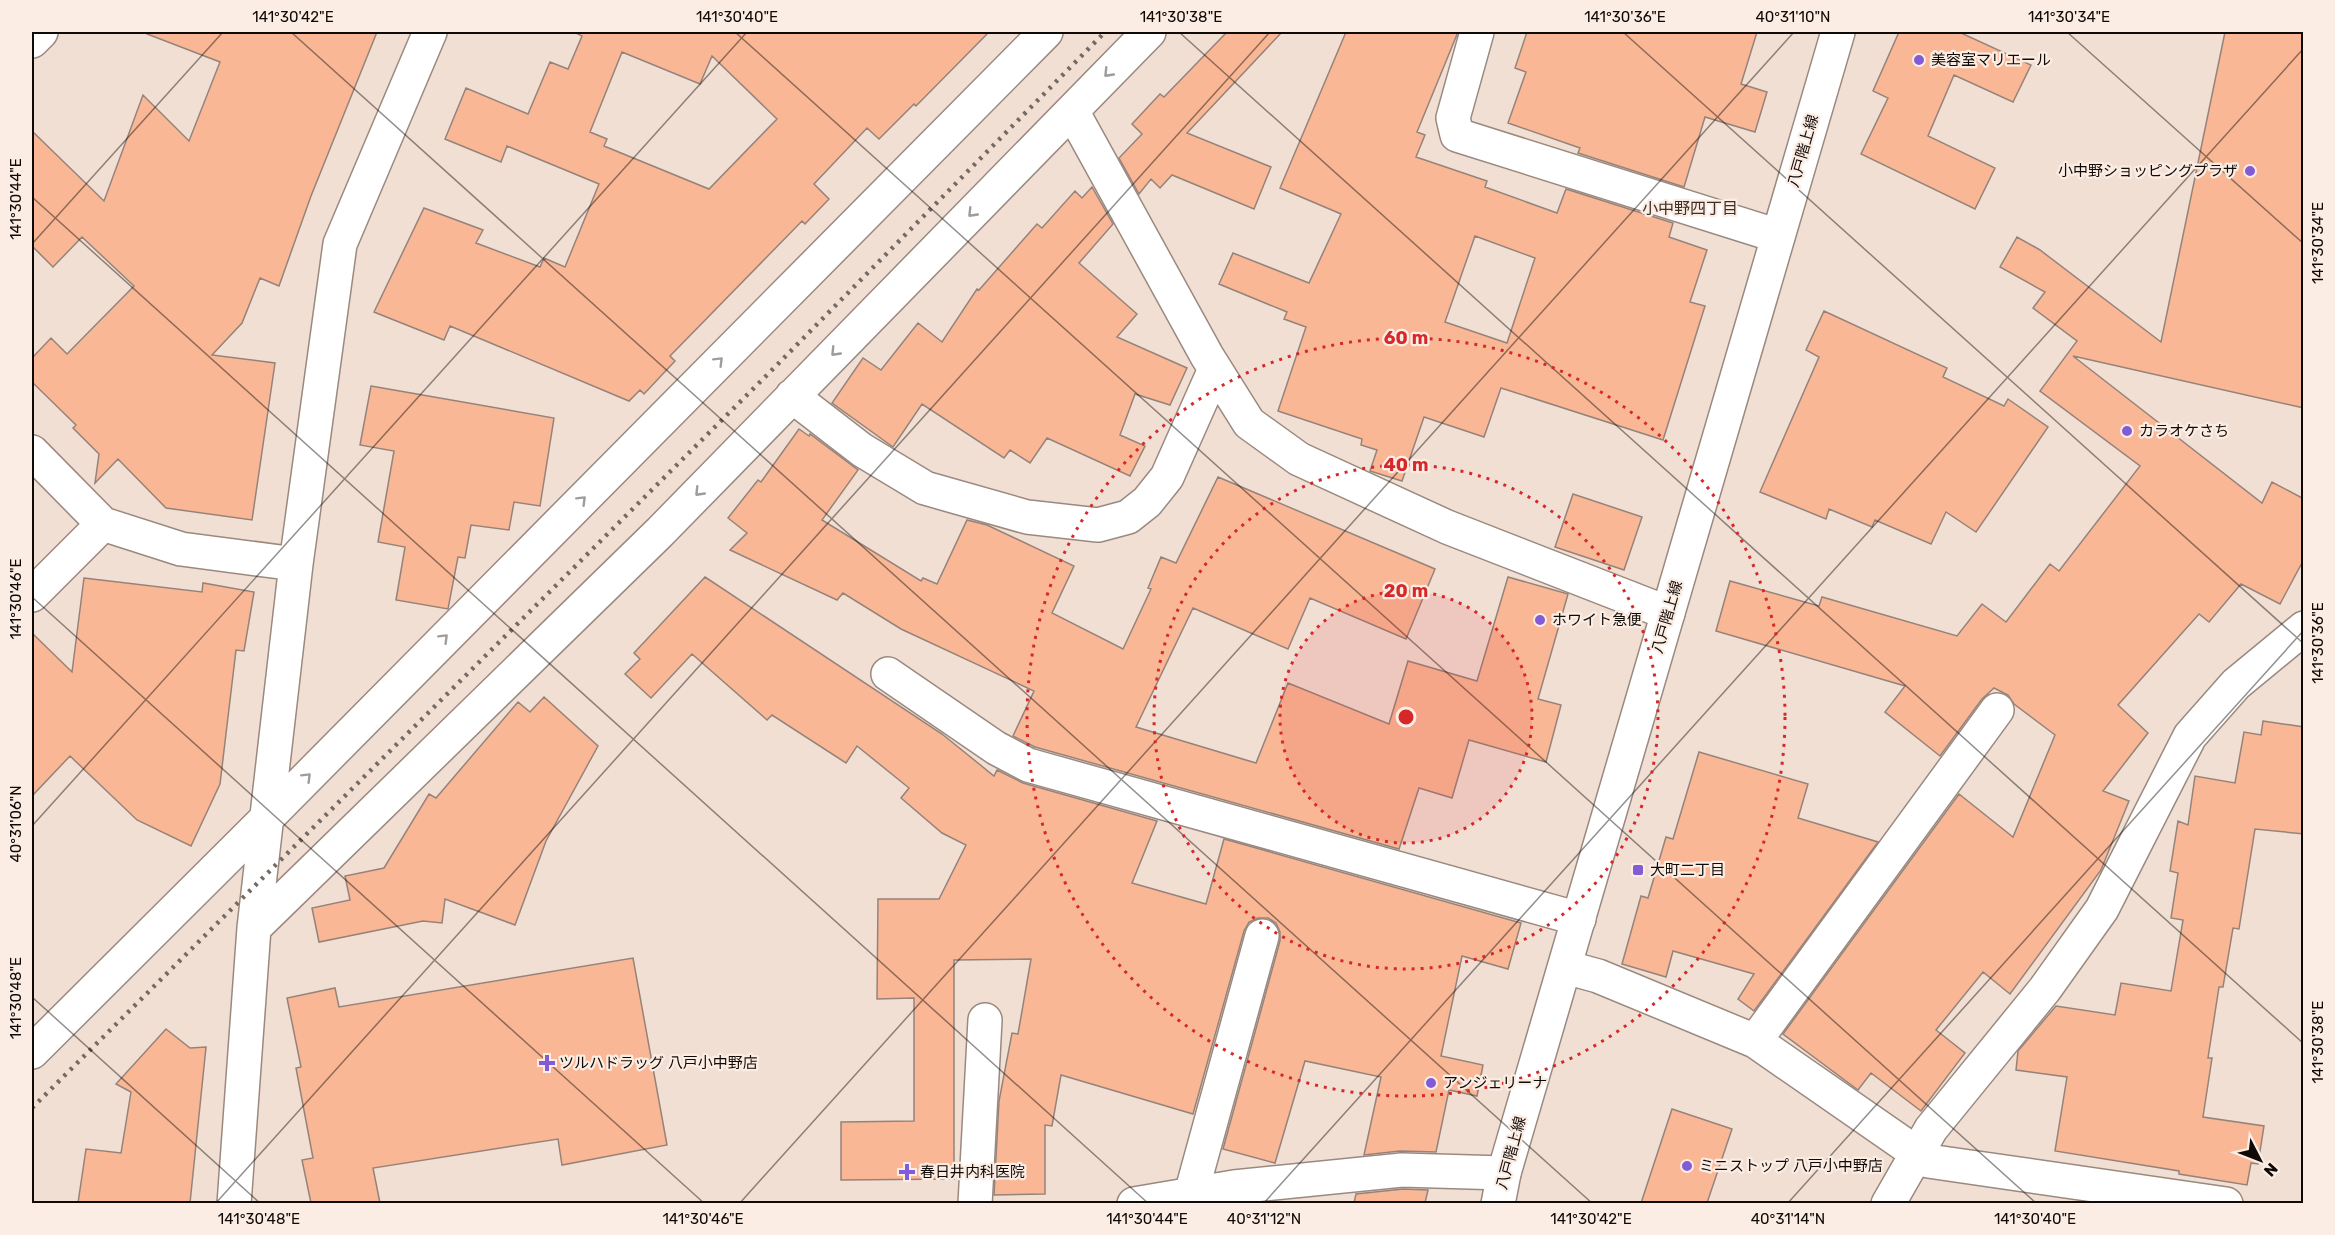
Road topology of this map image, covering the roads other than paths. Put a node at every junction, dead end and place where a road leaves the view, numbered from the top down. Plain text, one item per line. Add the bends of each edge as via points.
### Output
1 (41, 32) edge
2 (430, 32) edge
3 (1046, 32) edge
4 (1149, 32) edge
5 (1477, 32) edge
6 (1838, 32) edge
7 (32, 41) edge
8 (1072, 111) junction
9 (1778, 236) junction
10 (1215, 369) junction
11 (792, 396) junction
12 (32, 452) edge
13 (103, 524) junction
14 (296, 564) junction
15 (32, 595) edge
16 (1668, 613) junction
17 (2304, 628) edge
18 (888, 674) dead end
19 (1996, 710) dead end
20 (266, 819) junction
21 (1579, 919) junction
22 (254, 927) junction
23 (1262, 936) dead end
24 (1565, 967) junction
25 (985, 1020) dead end
26 (1755, 1041) junction
27 (32, 1052) edge
28 (1917, 1154) junction
29 (1501, 1188) edge
30 (1191, 1194) junction
31 (234, 1203) edge
32 (975, 1203) edge
33 (1134, 1203) edge
34 (1888, 1203) edge
35 (2226, 1203) edge

1 - 7 street
2 - 14 street via 340,244
20 -> 3 street
4 -> 8 street
5 - 9 street via 1453,117 1457,135
6 - 9 street, 八戸階上線
8 - 10 street
8 -> 11 street
9 - 16 street, 八戸階上線
10 - 11 street via 1167,477 1147,502 1128,517 1098,525 1027,517 925,488 862,450
10 - 16 street via 1249,423 1299,459 1447,527
11 -> 22 street via 660,531
12 - 13 street
13 - 14 street via 181,549
13 - 15 street
14 - 20 street
16 - 21 street, 八戸階上線
17 - 28 street via 2236,684 2190,736 2102,909 2045,989 1931,1129
18 - 21 street via 996,748 1028,765
19 - 26 street
20 - 22 street
20 - 27 street
21 - 24 street, 八戸階上線
22 - 31 street
23 - 30 street
24 - 26 street via 1598,976
24 - 29 street, 八戸階上線
25 - 32 street
26 - 28 street
28 - 34 street
28 - 35 street via 1928,1161
29 - 30 street via 1402,1170
30 - 33 street

